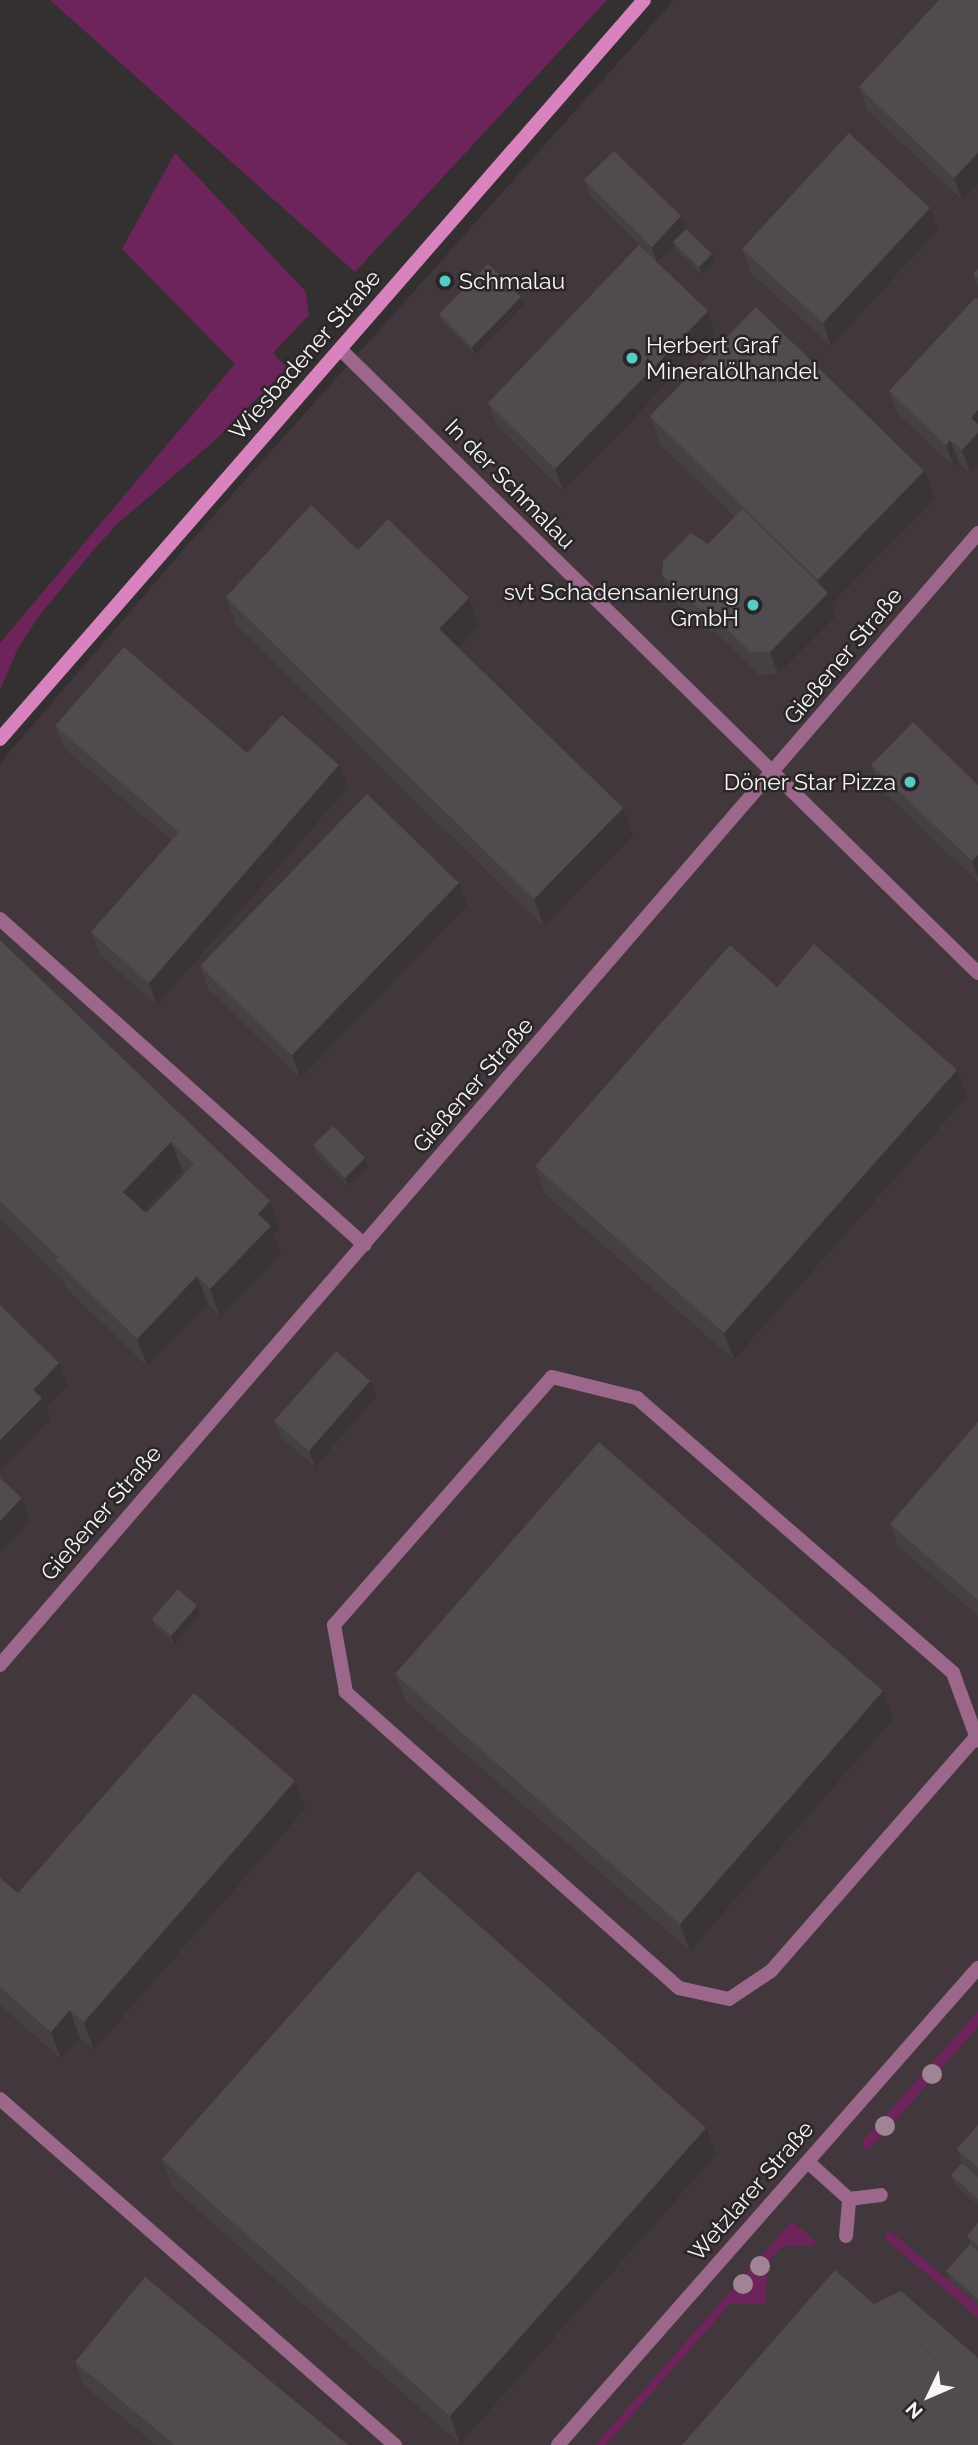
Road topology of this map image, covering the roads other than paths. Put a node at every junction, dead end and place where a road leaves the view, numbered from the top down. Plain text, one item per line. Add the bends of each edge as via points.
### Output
1 (645, 0) edge
2 (341, 351) junction
3 (978, 533) edge
4 (0, 739) edge
5 (772, 774) junction
6 (0, 919) edge
7 (978, 973) edge
8 (364, 1245) junction
9 (0, 1665) edge
10 (976, 1739) edge
11 (978, 1968) edge
12 (0, 2099) edge
13 (808, 2162) junction
14 (881, 2196) dead end
15 (849, 2199) junction
16 (846, 2236) dead end
17 (395, 2445) edge
18 (558, 2445) edge

1 - 2 main road, Wiesbadener Straße
2 - 4 main road, Wiesbadener Straße
2 - 5 street, In der Schmalau
3 - 5 street, Gießener Straße
5 - 7 street, In der Schmalau
5 - 8 street, Gießener Straße
6 - 8 street
8 - 9 street, Gießener Straße
10 - 10 street via 771,1971 729,1998 679,1988 346,1692 334,1625 552,1377 637,1398 953,1673
11 - 13 street, Wetzlarer Straße
12 - 17 street
13 - 15 street
13 - 18 street, Wetzlarer Straße
14 - 15 street
15 - 16 street

